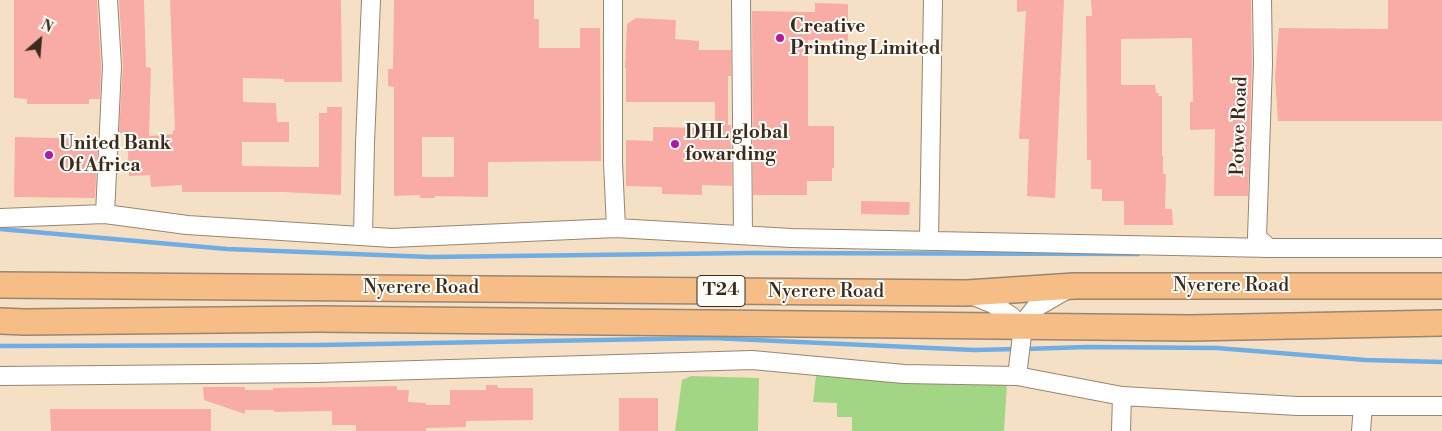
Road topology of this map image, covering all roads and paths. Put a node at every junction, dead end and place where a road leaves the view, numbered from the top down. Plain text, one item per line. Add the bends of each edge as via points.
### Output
1 (108, 0) edge
2 (371, 0) edge
3 (613, 0) edge
4 (741, 0) edge
5 (933, 0) edge
6 (1262, 0) edge
7 (106, 214) junction
8 (0, 218) edge
9 (616, 228) junction
10 (363, 235) junction
11 (743, 235) junction
12 (929, 240) junction
13 (1269, 248) junction
14 (1442, 248) edge
15 (0, 284) edge
16 (1074, 286) junction
17 (1442, 286) edge
18 (967, 293) junction
19 (0, 321) edge
20 (1442, 323) edge
21 (1023, 327) junction
22 (0, 376) edge
23 (1017, 376) junction
24 (1122, 396) junction
25 (1364, 406) junction
26 (1442, 406) edge
27 (1121, 431) edge
28 (1362, 431) edge

1 - 7 street via 112,66
2 - 10 street
3 - 9 street via 612,152
4 - 11 street
5 - 12 street
6 - 13 street, Potwe Road via 1257,237
7 - 8 street
7 - 10 street via 187,225
9 - 10 street via 392,238
9 - 11 street
11 - 12 street
12 - 13 street
13 - 14 street
15 - 18 highway, Nyerere Road / T24
16 - 17 highway, Nyerere Road / T24
16 - 18 highway, Nyerere Road / T24
16 - 21 street via 1035,308
18 - 21 street via 993,304
19 - 21 highway, Nyerere Road / T24 via 318,319
20 - 21 highway, Nyerere Road / T24 via 1191,328
21 - 23 street
22 - 23 street via 316,373 752,360 904,374
23 - 24 street
24 - 25 street via 1297,406
24 - 27 street
25 - 26 street
25 - 28 street

